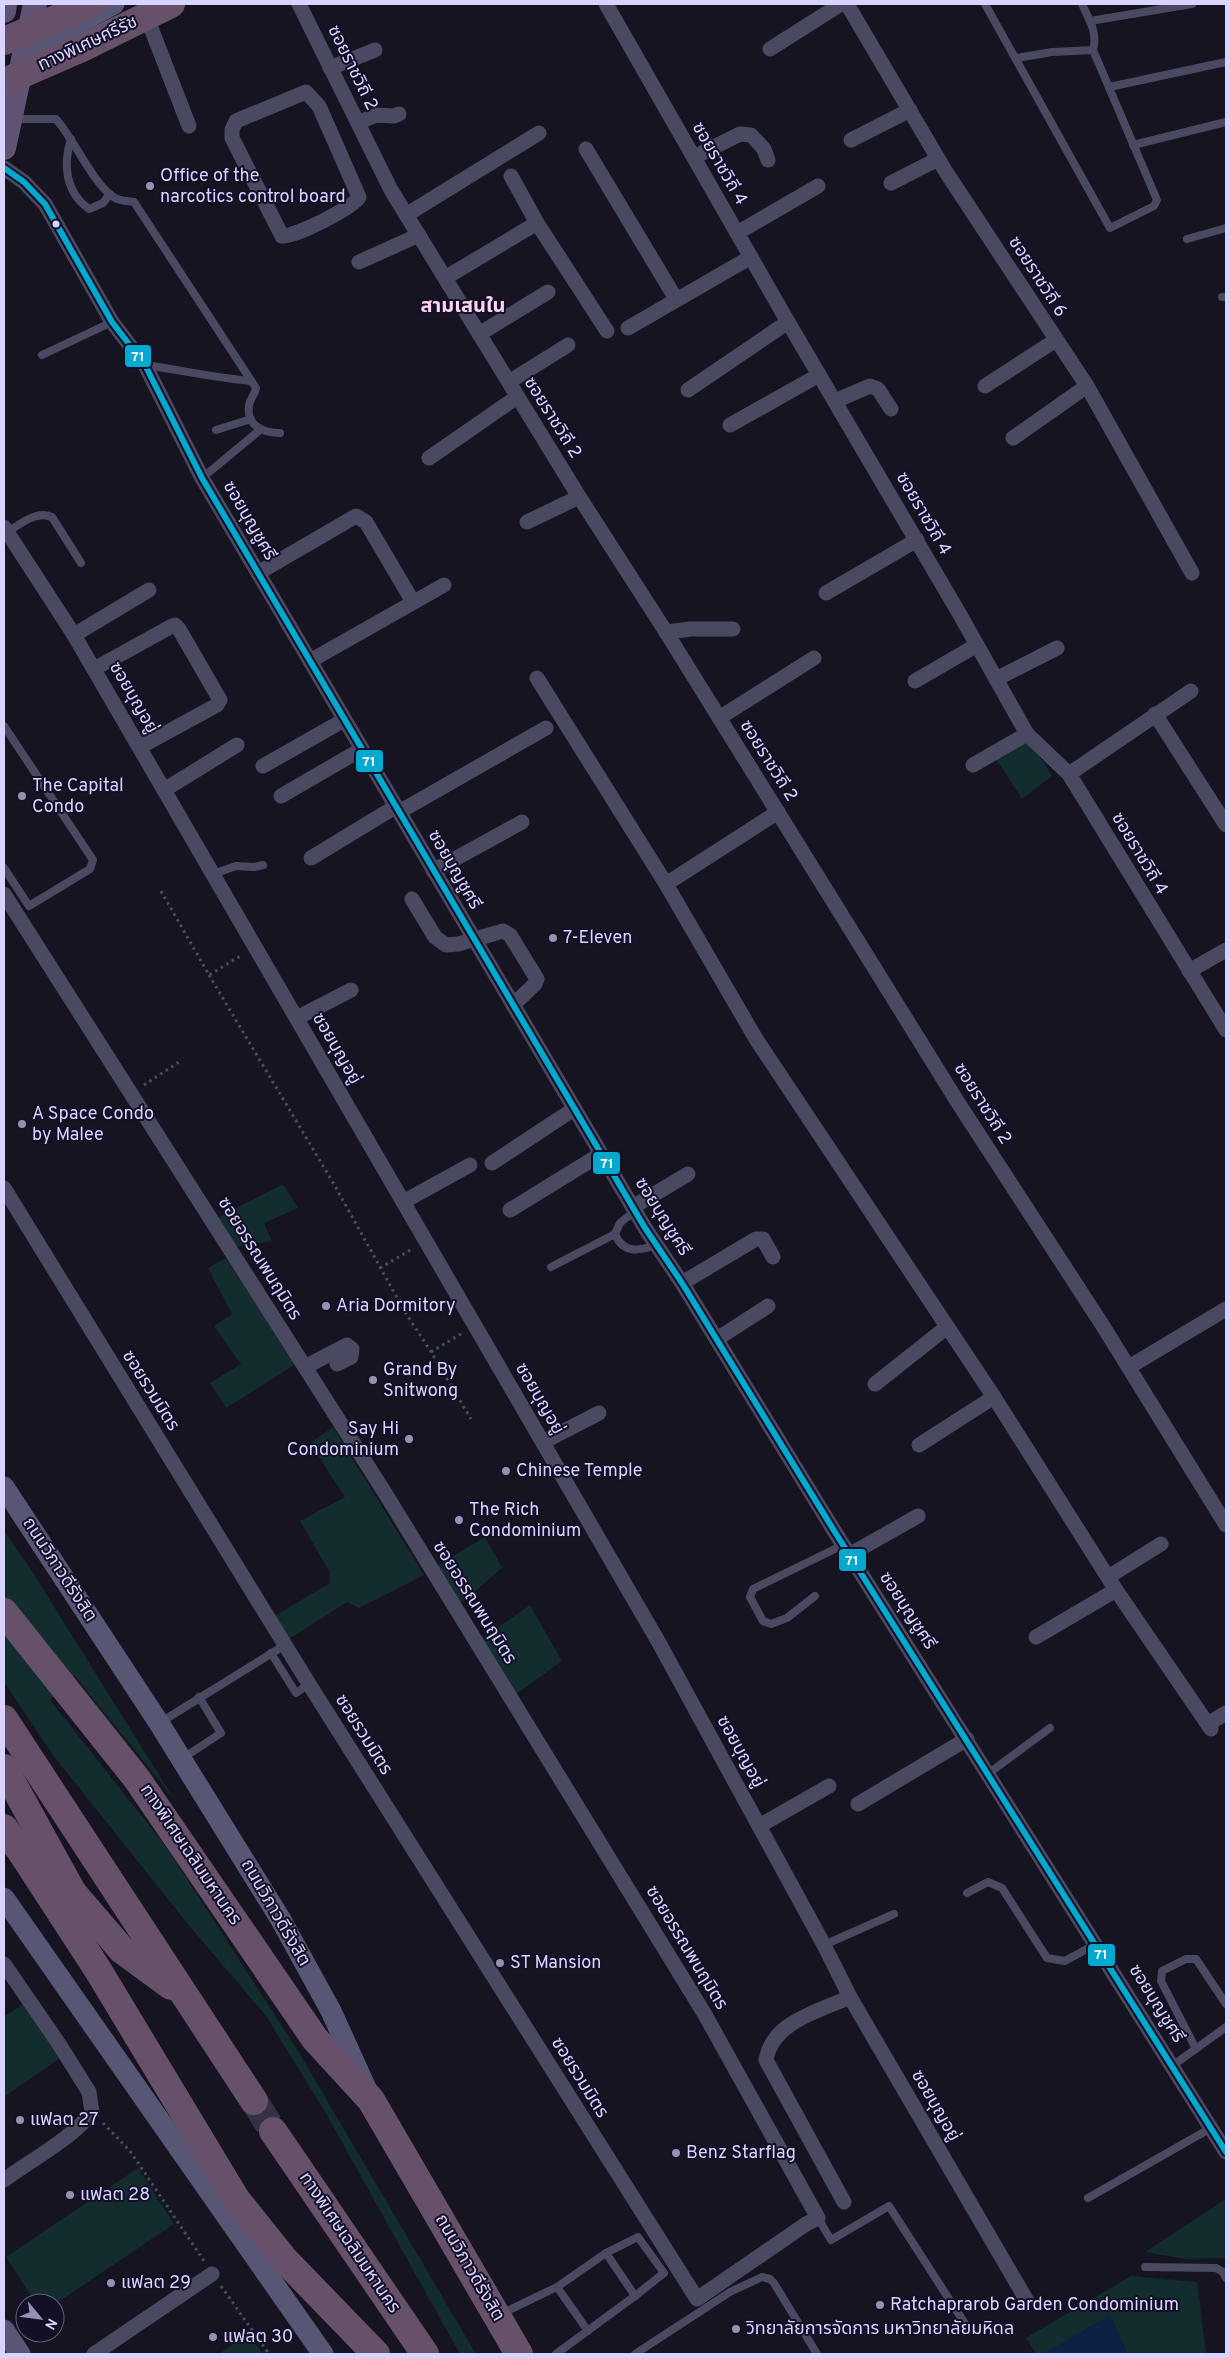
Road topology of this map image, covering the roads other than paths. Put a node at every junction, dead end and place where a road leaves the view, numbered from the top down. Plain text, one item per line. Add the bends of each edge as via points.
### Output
1 (5, 4) edge
2 (35, 4) edge
3 (91, 4) edge
4 (114, 4) edge
5 (141, 4) edge
6 (171, 4) edge
7 (299, 4) edge
8 (606, 4) edge
9 (841, 4) edge
10 (847, 4) edge
11 (985, 4) edge
12 (1082, 4) edge
13 (1192, 4) edge
14 (4, 11) edge
15 (1090, 21) junction
16 (14, 46) edge
17 (770, 49) dead end
18 (375, 50) dead end
19 (1093, 50) junction
20 (1017, 58) junction
21 (1226, 62) edge
22 (330, 68) junction
23 (4, 82) edge
24 (1109, 87) junction
25 (344, 96) junction
26 (321, 110) junction
27 (910, 110) junction
28 (399, 114) dead end
29 (10, 118) junction
30 (1226, 122) edge
31 (358, 123) junction
32 (189, 126) dead end
33 (539, 133) dead end
34 (71, 138) junction
35 (851, 140) dead end
36 (1133, 145) junction
37 (4, 148) edge
38 (586, 149) dead end
39 (694, 157) junction
40 (938, 159) junction
41 (768, 160) dead end
42 (4, 168) edge
43 (512, 176) dead end
44 (891, 183) dead end
45 (818, 186) dead end
46 (110, 194) junction
47 (406, 215) junction
48 (537, 223) junction
49 (1226, 228) edge
50 (737, 233) junction
51 (418, 235) junction
52 (1187, 239) dead end
53 (751, 257) junction
54 (359, 262) dead end
55 (444, 278) junction
56 (548, 292) dead end
57 (676, 299) junction
58 (112, 322) junction
59 (788, 322) junction
60 (628, 328) dead end
61 (607, 331) dead end
62 (479, 334) junction
63 (1056, 340) junction
64 (568, 345) dead end
65 (42, 355) dead end
66 (144, 365) junction
67 (819, 375) junction
68 (252, 381) junction
69 (509, 382) junction
70 (985, 386) dead end
71 (1087, 386) junction
72 (688, 390) dead end
73 (517, 397) junction
74 (835, 401) junction
75 (891, 409) dead end
76 (251, 418) junction
77 (730, 425) dead end
78 (216, 430) dead end
79 (260, 430) junction
80 (280, 433) dead end
81 (1013, 438) dead end
82 (429, 458) dead end
83 (202, 478) junction
84 (579, 497) junction
85 (527, 522) dead end
86 (5, 530) edge
87 (917, 540) junction
88 (81, 563) dead end
89 (258, 573) junction
90 (1192, 573) dead end
91 (444, 585) dead end
92 (149, 590) dead end
93 (826, 593) dead end
94 (413, 602) junction
95 (732, 629) dead end
96 (666, 632) junction
97 (74, 635) junction
98 (977, 645) junction
99 (1057, 648) dead end
100 (814, 658) dead end
101 (310, 661) junction
102 (94, 669) junction
103 (537, 678) dead end
104 (996, 679) junction
105 (915, 681) dead end
106 (1191, 691) dead end
107 (1156, 714) junction
108 (719, 718) junction
109 (344, 720) junction
110 (4, 726) edge
111 (546, 728) dead end
112 (1027, 734) junction
113 (236, 745) dead end
114 (140, 748) junction
115 (362, 749) junction
116 (973, 765) dead end
117 (263, 766) dead end
118 (1069, 774) junction
119 (164, 790) junction
120 (281, 796) dead end
121 (397, 809) junction
122 (778, 812) junction
123 (522, 822) dead end
124 (1226, 825) edge
125 (311, 858) dead end
126 (263, 865) dead end
127 (4, 868) edge
128 (433, 871) junction
129 (213, 874) junction
130 (666, 884) junction
131 (4, 894) edge
132 (412, 899) dead end
133 (473, 939) junction
134 (1226, 950) edge
135 (1189, 971) junction
136 (351, 990) dead end
137 (513, 1005) junction
138 (296, 1018) junction
139 (1226, 1030) edge
140 (574, 1109) junction
141 (601, 1154) junction
142 (492, 1163) dead end
143 (470, 1165) dead end
144 (688, 1174) dead end
145 (4, 1188) edge
146 (403, 1202) junction
147 (634, 1209) junction
148 (510, 1210) dead end
149 (615, 1234) junction
150 (657, 1245) junction
151 (773, 1257) dead end
152 (551, 1267) dead end
153 (682, 1283) junction
154 (768, 1306) dead end
155 (1226, 1309) edge
156 (947, 1327) junction
157 (717, 1339) junction
158 (337, 1364) dead end
159 (305, 1367) junction
160 (1129, 1367) junction
161 (875, 1384) dead end
162 (994, 1396) junction
163 (599, 1413) dead end
164 (542, 1442) junction
165 (919, 1445) dead end
166 (4, 1487) edge
167 (918, 1516) dead end
168 (1226, 1525) edge
169 (1161, 1544) dead end
170 (846, 1550) junction
171 (1108, 1577) junction
172 (1116, 1590) junction
173 (814, 1596) dead end
174 (4, 1612) edge
175 (1036, 1637) dead end
176 (285, 1645) junction
177 (271, 1653) junction
178 (309, 1684) junction
179 (199, 1697) junction
180 (1226, 1713) edge
181 (4, 1719) edge
182 (159, 1723) junction
183 (1050, 1728) dead end
184 (967, 1739) junction
185 (182, 1759) junction
186 (4, 1768) edge
187 (989, 1774) junction
188 (829, 1786) dead end
189 (858, 1804) dead end
190 (759, 1826) junction
191 (4, 1828) edge
192 (967, 1893) dead end
193 (4, 1898) edge
194 (894, 1914) dead end
195 (1096, 1944) junction
196 (824, 1945) junction
197 (4, 1964) edge
198 (184, 1995) junction
199 (850, 1997) junction
200 (1226, 2004) edge
201 (1226, 2027) edge
202 (1196, 2049) junction
203 (1172, 2066) junction
204 (371, 2100) junction
205 (254, 2101) tunnel mouth
206 (1211, 2128) junction
207 (273, 2131) tunnel mouth
208 (1226, 2152) edge
209 (4, 2180) edge
210 (1088, 2198) dead end
211 (844, 2202) dead end
212 (818, 2218) junction
213 (606, 2253) junction
214 (1145, 2267) dead end
215 (212, 2274) road end
216 (1226, 2278) edge
217 (557, 2287) junction
218 (635, 2296) junction
219 (1026, 2300) dead end
220 (700, 2304) junction
221 (496, 2316) junction
222 (4, 2330) edge
223 (969, 2330) dead end
224 (588, 2331) junction
225 (20, 2354) edge
226 (94, 2354) edge
227 (323, 2354) edge
228 (376, 2354) edge
229 (425, 2354) edge
230 (519, 2354) edge
231 (556, 2354) edge
232 (635, 2354) edge
233 (817, 2354) edge

1 - 14 main road
2 - 16 main road
3 - 16 highway, ทางพิเศษศรีรัช, bridge
4 - 16 main road
5 - 32 street
6 - 23 highway, ทางพิเศษศรีรัช, bridge
7 - 22 street, ซอยราชวิถี 2
8 - 39 street, ซอยราชวิถี 4
9 - 17 street
10 - 27 street, ซอยราชวิถี 6
11 - 20 lane
12 - 15 lane
13 - 15 lane
15 - 19 lane via 1096,39
16 - 29 main road
18 - 22 street
19 - 20 lane
19 - 24 lane
20 - 36 lane via 1110,228 1157,200
21 - 24 lane
22 - 25 street, ซอยราชวิถี 2
24 - 36 lane
25 - 26 street
25 - 31 street, ซอยราชวิถี 2
26 - 26 street via 306,92 236,121 232,130 232,138 282,236 293,235 345,209 359,197
27 - 35 street
27 - 40 street, ซอยราชวิถี 6
28 - 31 street via 376,115
29 - 34 lane via 56,119
29 - 37 main road
30 - 36 lane
31 - 47 street, ซอยราชวิถี 2
33 - 47 street
34 - 46 lane via 104,190
34 - 46 lane via 65,170 79,201 89,209 102,204
38 - 57 street
39 - 41 street via 740,134 751,135
39 - 50 street, ซอยราชวิถี 4
40 - 44 street
40 - 63 street, ซอยราชวิถี 6
42 - 58 street, ซอยบุญชูศรี via 24,182 45,204
43 - 48 street
45 - 50 street
46 - 68 lane via 116,199 134,202
47 - 51 street, ซอยราชวิถี 2
48 - 55 street
48 - 61 street
49 - 52 lane
50 - 53 street, ซอยราชวิถี 4
51 - 54 street
51 - 55 street, ซอยราชวิถี 2
53 - 57 street
53 - 59 street, ซอยราชวิถี 4
55 - 62 street, ซอยราชวิถี 2
56 - 62 street
57 - 60 street
58 - 65 lane
58 - 66 street, ซอยบุญชูศรี
59 - 67 street, ซอยราชวิถี 4
59 - 72 street
62 - 69 street, ซอยราชวิถี 2
63 - 70 street
63 - 71 street, ซอยราชวิถี 6
64 - 69 street
66 - 68 lane
66 - 83 street, ซอยบุญชูศรี
67 - 74 street, ซอยราชวิถี 4
67 - 77 street
68 - 76 lane via 256,388 249,406
69 - 73 street, ซอยราชวิถี 2
71 - 81 street
71 - 90 street, ซอยราชวิถี 6
73 - 82 street
73 - 84 street, ซอยราชวิถี 2
74 - 75 street via 870,386 878,389
74 - 87 street, ซอยราชวิถี 4
76 - 78 lane
76 - 79 lane
79 - 80 lane
79 - 83 lane
83 - 89 street, ซอยบุญชูศรี
84 - 85 street
84 - 96 street, ซอยราชวิถี 2
86 - 88 lane via 33,517 44,514 52,517
86 - 97 street, ซอยบุญอยู่
87 - 93 street
87 - 98 street, ซอยราชวิถี 4
89 - 94 street via 356,516 366,522
89 - 101 street, ซอยบุญชูศรี
91 - 94 street
92 - 97 street
94 - 101 street
95 - 96 street
96 - 108 street, ซอยราชวิถี 2
97 - 102 street, ซอยบุญอยู่
98 - 104 street, ซอยราชวิถี 4
98 - 105 street
99 - 104 street
100 - 108 street
101 - 109 street, ซอยบุญชูศรี
102 - 114 street, ซอยบุญอยู่
102 - 114 street via 172,626 179,629 220,700 217,705
103 - 130 street
104 - 112 street, ซอยราชวิถี 4
106 - 107 street
107 - 118 street
107 - 124 street
108 - 122 street, ซอยราชวิถี 2
109 - 115 street, ซอยบุญชูศรี
109 - 117 street
110 - 127 lane via 93,860 90,869 29,906
111 - 121 street
112 - 116 street
112 - 118 street, ซอยราชวิถี 4
113 - 119 street
114 - 119 street, ซอยบุญอยู่
115 - 120 street
115 - 121 street, ซอยบุญชูศรี
118 - 135 street, ซอยราชวิถี 4
119 - 129 street, ซอยบุญอยู่
121 - 125 street
121 - 128 street, ซอยบุญชูศรี
122 - 130 street
122 - 160 street, ซอยราชวิถี 2 via 957,1101
123 - 128 street
126 - 129 lane via 236,866
128 - 133 street, ซอยบุญชูศรี
129 - 138 street, ซอยบุญอยู่
130 - 156 street via 756,1038
131 - 159 street, ซอยอรรณพนฤมิตร
132 - 133 street via 440,942 458,944
133 - 137 street, ซอยบุญชูศรี
133 - 137 street via 503,931 510,935 537,979
134 - 135 street
135 - 139 street, ซอยราชวิถี 4
136 - 138 street
137 - 140 street, ซอยบุญชูศรี
138 - 146 street, ซอยบุญอยู่
140 - 141 street, ซอยบุญชูศรี
140 - 142 street
141 - 147 street, ซอยบุญชูศรี
141 - 148 street
143 - 146 street
144 - 147 street
145 - 176 street, ซอยรวมมิตร
146 - 164 street, ซอยบุญอยู่
147 - 149 lane via 620,1223
147 - 150 street, ซอยบุญชูศรี
149 - 150 lane via 619,1243 628,1249 638,1251
149 - 152 lane
150 - 153 street, ซอยบุญชูศรี
151 - 153 street via 764,1240 756,1238
153 - 157 street, ซอยบุญชูศรี
154 - 157 street
155 - 160 street
156 - 161 street
156 - 162 street
157 - 170 street, ซอยบุญชูศรี
158 - 159 street via 351,1357 352,1350 347,1345
159 - 212 street, ซอยอรรณพนฤมิตร via 704,2013
160 - 168 street, ซอยราชวิถี 2
162 - 165 street
162 - 171 street
163 - 164 street
164 - 190 street, ซอยบุญอยู่ via 658,1641
166 - 182 main road, ถนนวิภาวดีรังสิต
167 - 170 street
169 - 171 street
170 - 173 lane via 753,1589 750,1598 763,1621 771,1624 787,1618
170 - 184 street, ซอยบุญชูศรี
171 - 172 street
172 - 175 street
172 - 180 street via 1209,1727
174 - 204 highway, ทางพิเศษเฉลิมมหานคร via 137,1778 315,2039
176 - 177 lane
176 - 178 street, ซอยรวมมิตร
177 - 178 lane via 296,1693
177 - 179 lane
178 - 220 street, ซอยรวมมิตร
179 - 182 lane
179 - 185 lane via 223,1736
181 - 198 highway
182 - 185 main road, ถนนวิภาวดีรังสิต
183 - 187 lane
184 - 187 street, ซอยบุญชูศรี
184 - 189 street
185 - 204 main road, ถนนวิภาวดีรังสิต via 282,1920 332,2011
186 - 198 highway via 73,1893 122,1950
187 - 195 street, ซอยบุญชูศรี
188 - 190 street
190 - 196 street, ซอยบุญอยู่
191 - 228 highway via 98,1970 236,2199 284,2259
192 - 195 lane via 988,1882 1002,1888 1042,1952 1053,1961 1065,1961
193 - 227 main road
194 - 196 lane
195 - 203 street, ซอยบุญชูศรี
196 - 199 street, ซอยบุญอยู่
197 - 209 street via 89,2092 92,2112 70,2134
198 - 205 highway
199 - 211 street via 788,2025 770,2044 766,2060
199 - 219 street, ซอยบุญอยู่
200 - 202 lane via 1196,1959 1186,1959 1162,1971 1161,1981
201 - 202 lane
202 - 203 lane
203 - 206 street, ซอยบุญชูศรี
204 - 221 highway, ถนนวิภาวดีรังสิต
206 - 208 street, ซอยบุญชูศรี
206 - 210 lane
207 - 229 highway, ทางพิเศษเฉลิมมหานคร
212 - 220 street
212 - 223 lane via 831,2240 889,2206
213 - 217 lane
213 - 218 lane
213 - 218 lane via 638,2236 664,2273
214 - 216 lane via 1216,2268
215 - 226 street
217 - 221 lane
217 - 224 lane
218 - 224 lane
220 - 232 lane
220 - 233 lane via 762,2277 770,2279
221 - 230 highway, ถนนวิภาวดีรังสิต
222 - 225 main road
224 - 231 lane

